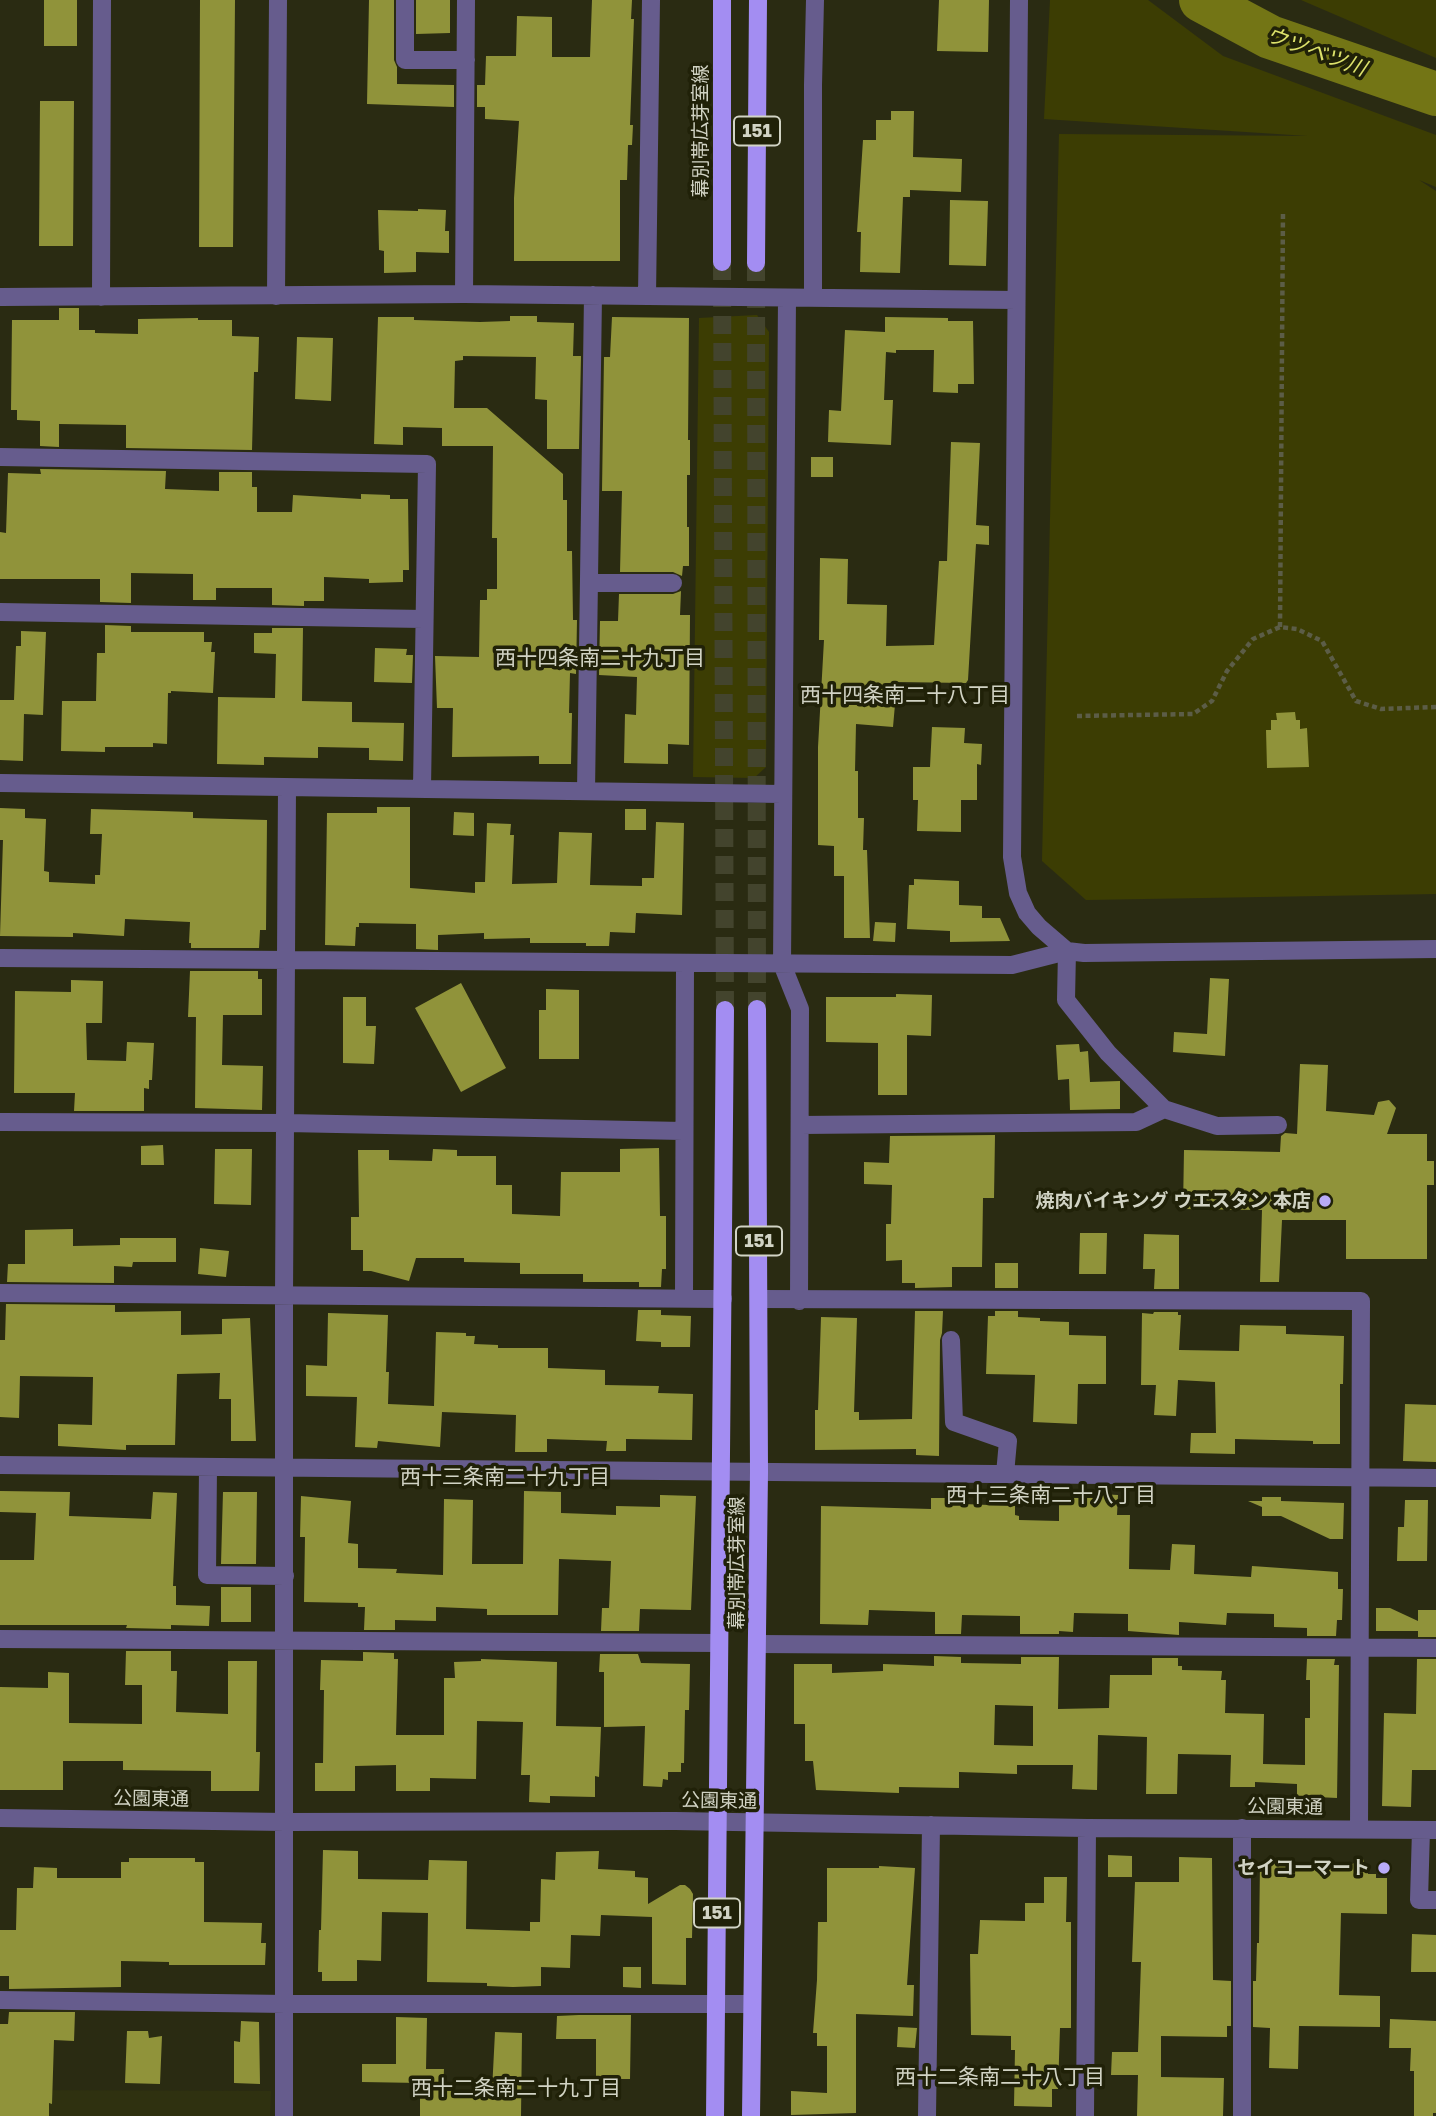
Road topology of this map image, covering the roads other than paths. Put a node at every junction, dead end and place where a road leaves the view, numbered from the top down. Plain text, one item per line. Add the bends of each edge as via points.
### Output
1 (102, 0) edge
2 (278, 0) edge
3 (405, 0) edge
4 (466, 0) edge
5 (651, 0) edge
6 (722, 0) edge
7 (758, 0) edge
8 (815, 0) edge
9 (1019, 0) edge
10 (466, 60) junction
11 (722, 262) tunnel mouth
12 (756, 263) tunnel mouth
13 (464, 294) junction
14 (593, 295) junction
15 (276, 296) junction
16 (646, 296) junction
17 (0, 297) edge
18 (101, 297) junction
19 (788, 298) junction
20 (813, 298) junction
21 (1016, 300) junction
22 (0, 457) edge
23 (589, 583) junction
24 (673, 583) dead end
25 (0, 612) edge
26 (423, 619) junction
27 (0, 783) edge
28 (287, 788) junction
29 (422, 788) junction
30 (586, 791) junction
31 (782, 794) junction
32 (1436, 949) edge
33 (1067, 951) junction
34 (0, 958) edge
35 (285, 961) junction
36 (685, 964) junction
37 (782, 964) junction
38 (757, 1009) tunnel mouth
39 (725, 1010) tunnel mouth
40 (1164, 1109) junction
41 (0, 1122) edge
42 (286, 1123) junction
43 (800, 1125) junction
44 (1278, 1125) dead end
45 (683, 1131) junction
46 (0, 1293) edge
47 (284, 1294) junction
48 (684, 1298) junction
49 (723, 1299) junction
50 (759, 1299) junction
51 (799, 1301) junction
52 (951, 1340) dead end
53 (0, 1465) edge
54 (208, 1467) junction
55 (284, 1467) junction
56 (722, 1472) junction
57 (759, 1472) junction
58 (1005, 1474) junction
59 (1361, 1476) junction
60 (1436, 1478) edge
61 (285, 1576) junction
62 (0, 1639) edge
63 (284, 1641) junction
64 (719, 1643) junction
65 (757, 1644) junction
66 (1361, 1647) junction
67 (1436, 1648) edge
68 (0, 1818) edge
69 (285, 1822) junction
70 (718, 1822) junction
71 (754, 1823) junction
72 (931, 1825) junction
73 (1087, 1828) junction
74 (1242, 1828) junction
75 (1359, 1829) junction
76 (1428, 1830) edge
77 (1436, 1900) edge
78 (0, 2000) edge
79 (286, 2004) junction
80 (716, 2004) junction
81 (752, 2004) junction
82 (284, 2116) edge
83 (715, 2116) edge
84 (751, 2116) edge
85 (927, 2116) edge
86 (1085, 2116) edge
87 (1242, 2116) edge

1 - 18 street
2 - 15 street
3 - 10 street via 405,60
4 - 10 street
5 - 16 street
6 - 11 main road, 幕別帯広芽室線 / 151
7 - 12 main road, 151
8 - 20 street
9 - 21 street
10 - 13 street
13 - 14 street
13 - 15 street
14 - 16 street
14 - 23 street
15 - 18 street
16 - 19 street
17 - 18 street
19 - 20 street
19 - 31 street
20 - 21 street
21 - 33 street via 1012,857 1018,893 1027,913
22 - 26 street via 427,464
23 - 24 street
23 - 30 street
25 - 26 street
26 - 29 street
27 - 28 street
28 - 29 street
28 - 35 street
29 - 30 street
30 - 31 street
31 - 37 street
32 - 33 street
33 - 37 street via 1012,965
33 - 40 street via 1066,1000 1108,1053
34 - 35 street
35 - 36 street
35 - 42 street
36 - 37 street
36 - 45 street
37 - 43 street via 800,1009
38 - 50 main road, 幕別帯広芽室線 / 151
39 - 49 main road, 幕別帯広芽室線 / 151
40 - 43 street via 1136,1122
40 - 44 street via 1217,1126
41 - 42 street
42 - 45 street
42 - 47 street
43 - 51 street
45 - 48 street
46 - 47 street
47 - 48 street
47 - 55 street
48 - 49 street
49 - 56 main road, 幕別帯広芽室線 / 151
50 - 51 street
50 - 57 main road, 幕別帯広芽室線 / 151
51 - 59 street via 1361,1301
52 - 58 street via 954,1422 1008,1441
53 - 54 street
54 - 55 street
54 - 61 street via 207,1575
55 - 56 street
55 - 61 street
56 - 57 street
56 - 64 main road, 幕別帯広芽室線 / 151
57 - 58 street
57 - 65 main road, 幕別帯広芽室線 / 151
58 - 59 street
59 - 60 street
59 - 66 street
61 - 63 street
62 - 63 street
63 - 64 street
63 - 69 street
64 - 70 main road, 幕別帯広芽室線 / 151
65 - 66 street
65 - 71 main road, 幕別帯広芽室線 / 151
66 - 67 street
66 - 75 street
68 - 69 street, 公園東通
69 - 70 street, 公園東通
69 - 79 street
70 - 71 street, 公園東通
70 - 80 main road, 幕別帯広芽室線 / 151
71 - 72 street, 公園東通
71 - 81 main road, 幕別帯広芽室線 / 151
72 - 73 street, 公園東通
72 - 85 street
73 - 74 street, 公園東通
73 - 86 street
74 - 75 street, 公園東通
74 - 87 street
75 - 76 street, 公園東通
76 - 77 street via 1419,1900
78 - 79 street
79 - 80 street
79 - 82 street
80 - 81 street
80 - 83 main road, 幕別帯広芽室線 / 151
81 - 84 main road, 幕別帯広芽室線 / 151

